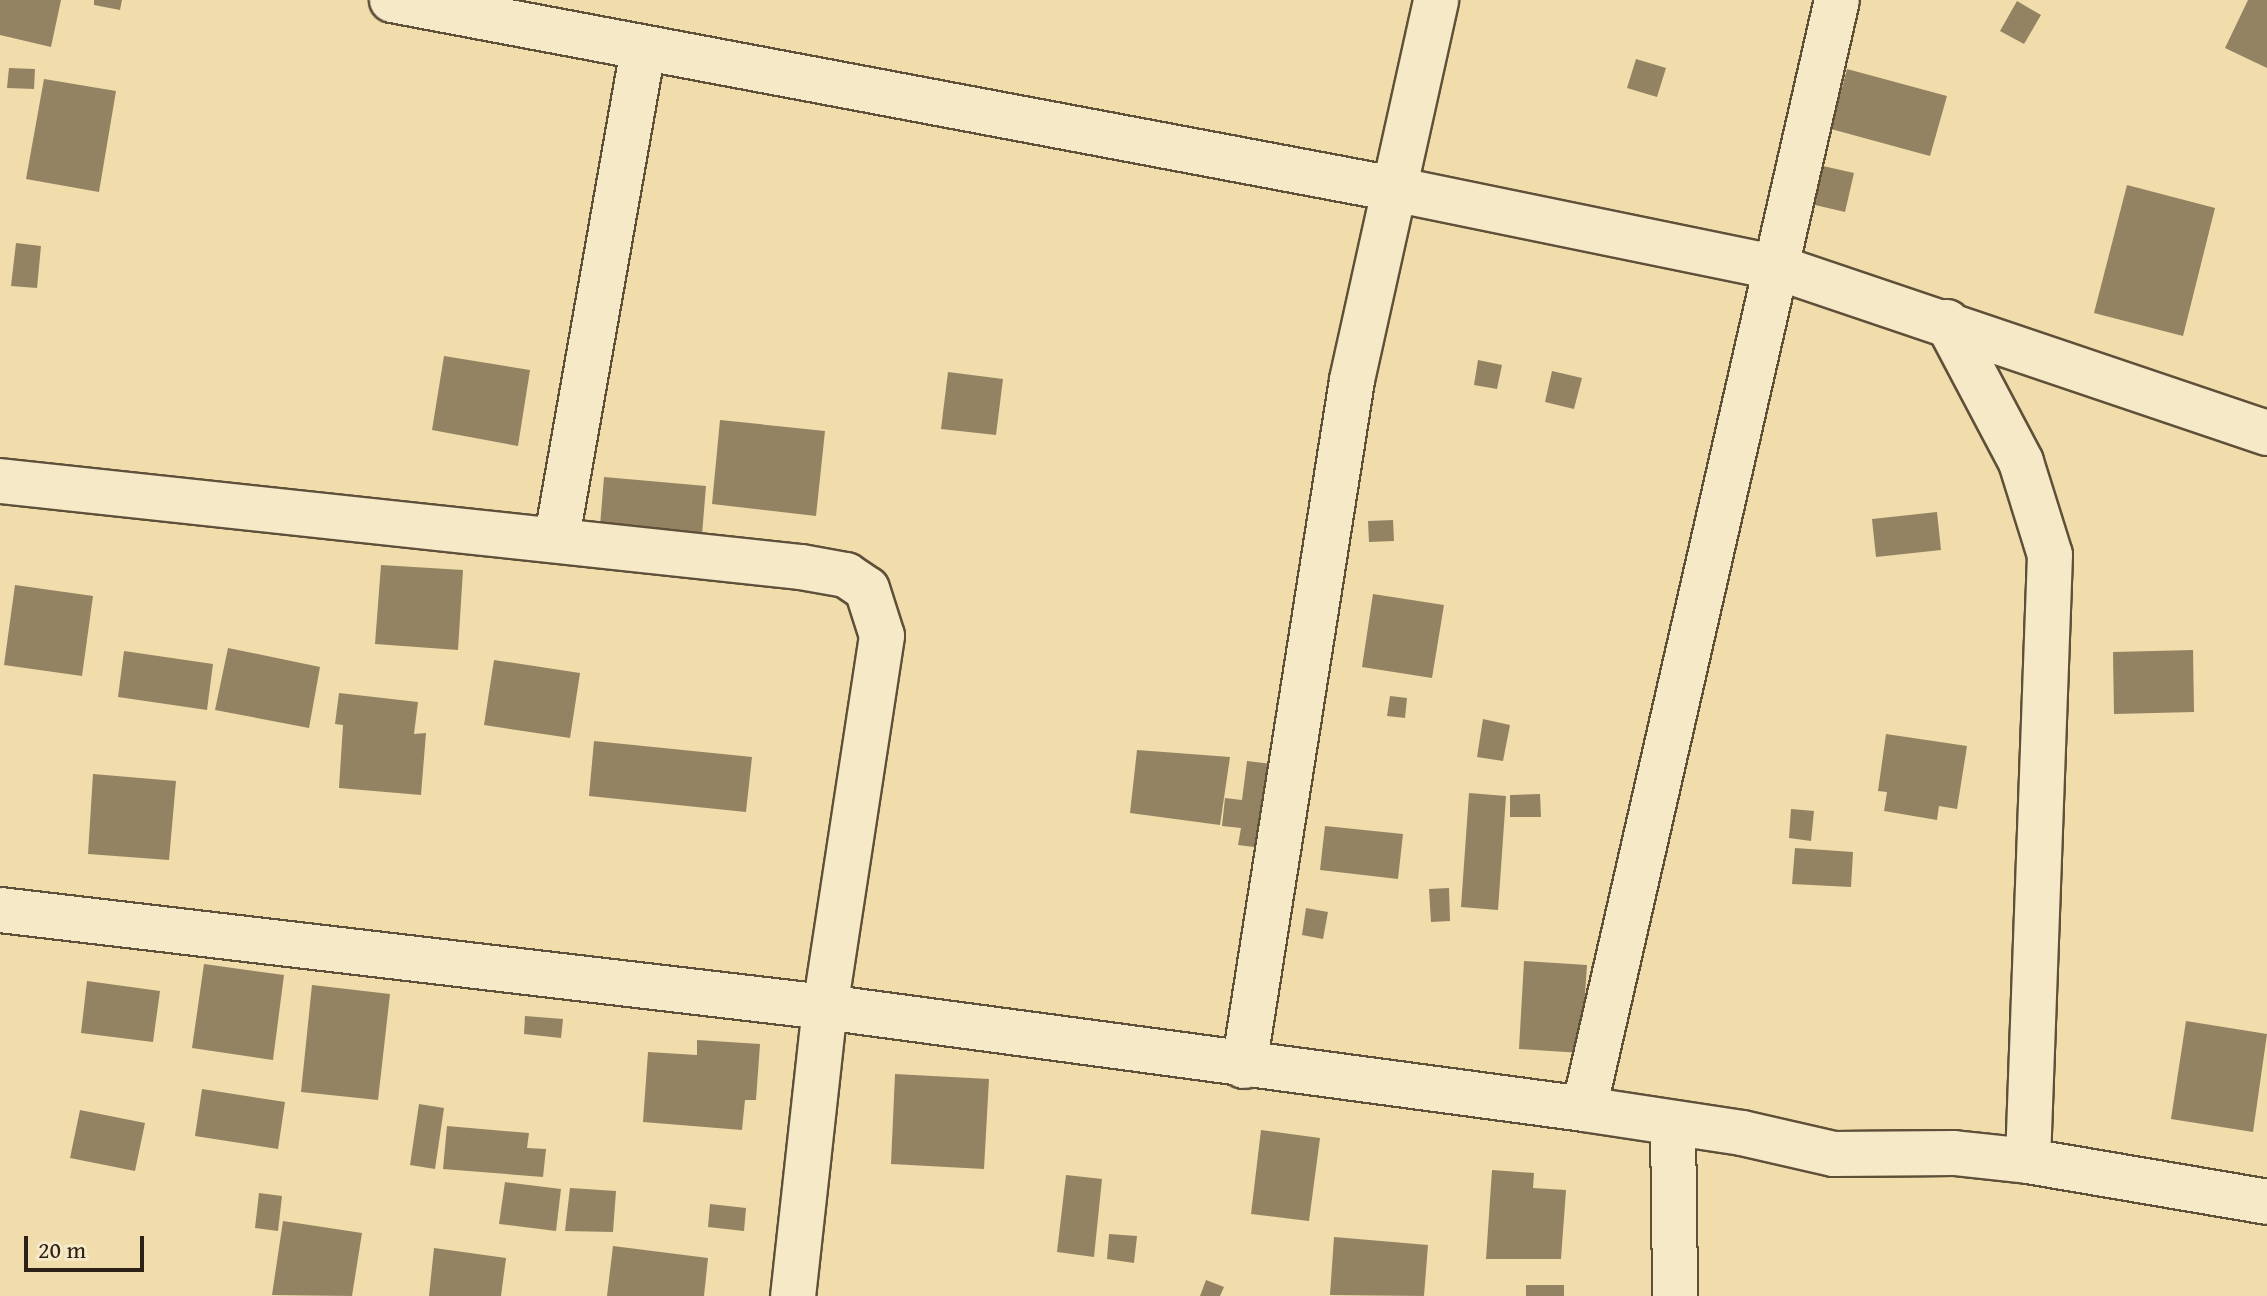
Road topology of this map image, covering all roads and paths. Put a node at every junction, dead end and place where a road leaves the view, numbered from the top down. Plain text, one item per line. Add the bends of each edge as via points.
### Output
1 (392, 0) edge
2 (1436, 0) edge
3 (1837, 0) edge
4 (495, 10) edge
5 (643, 51) junction
6 (1394, 189) junction
7 (1779, 268) junction
8 (1947, 322) junction
9 (2267, 433) edge
10 (0, 481) edge
11 (557, 537) junction
12 (0, 910) edge
13 (825, 1007) junction
14 (1244, 1066) junction
15 (1584, 1109) junction
16 (1673, 1124) junction
17 (2028, 1161) junction
18 (2267, 1202) edge
19 (1679, 1293) edge
20 (793, 1296) edge

1 - 4 street
2 - 6 street
3 - 7 street
4 - 5 street
5 - 6 street
5 - 11 street
6 - 7 street
6 - 14 street via 1352,380
7 - 8 street
7 - 15 street
8 - 9 street
8 - 17 street via 2021,462 2050,555
10 - 11 street
11 - 13 street via 801,567 846,575 867,589 882,636
12 - 13 street
13 - 14 street
13 - 20 street
14 - 15 street
15 - 16 street
16 - 17 street via 1834,1154 1954,1153
16 - 19 street
17 - 18 street

